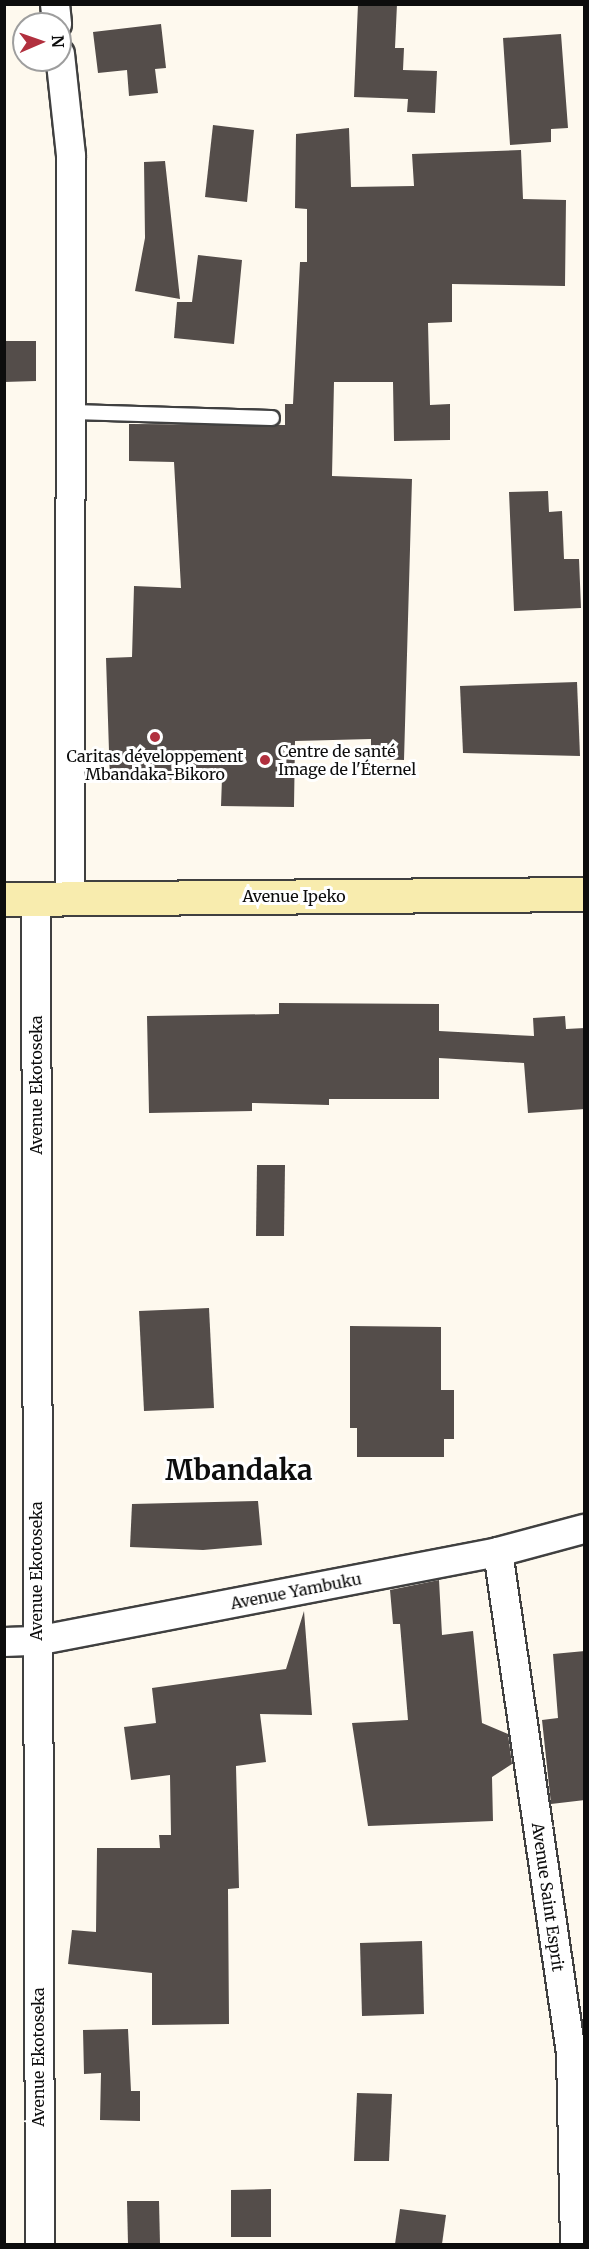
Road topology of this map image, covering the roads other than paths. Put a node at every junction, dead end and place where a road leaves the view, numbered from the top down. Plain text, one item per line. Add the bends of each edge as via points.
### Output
1 (62, 72) edge
2 (72, 412) junction
3 (272, 418) dead end
4 (585, 894) edge
5 (36, 898) junction
6 (70, 898) junction
7 (4, 899) edge
8 (585, 1529) edge
9 (498, 1552) junction
10 (36, 1641) junction
11 (4, 1642) edge
12 (40, 2244) edge
13 (575, 2244) edge

1 - 2 street via 71,156
2 - 3 lane
2 - 6 street
4 - 6 street, Avenue Ipeko
5 - 6 street, Avenue Ipeko
5 - 7 street, Avenue Ipeko
5 - 10 street, Avenue Ekotoseka
8 - 9 street, Avenue Yambuku
9 - 10 street, Avenue Yambuku
9 - 13 street, Avenue Saint Esprit via 571,2053
10 - 11 street, Avenue Yambuku
10 - 12 street, Avenue Ekotoseka

